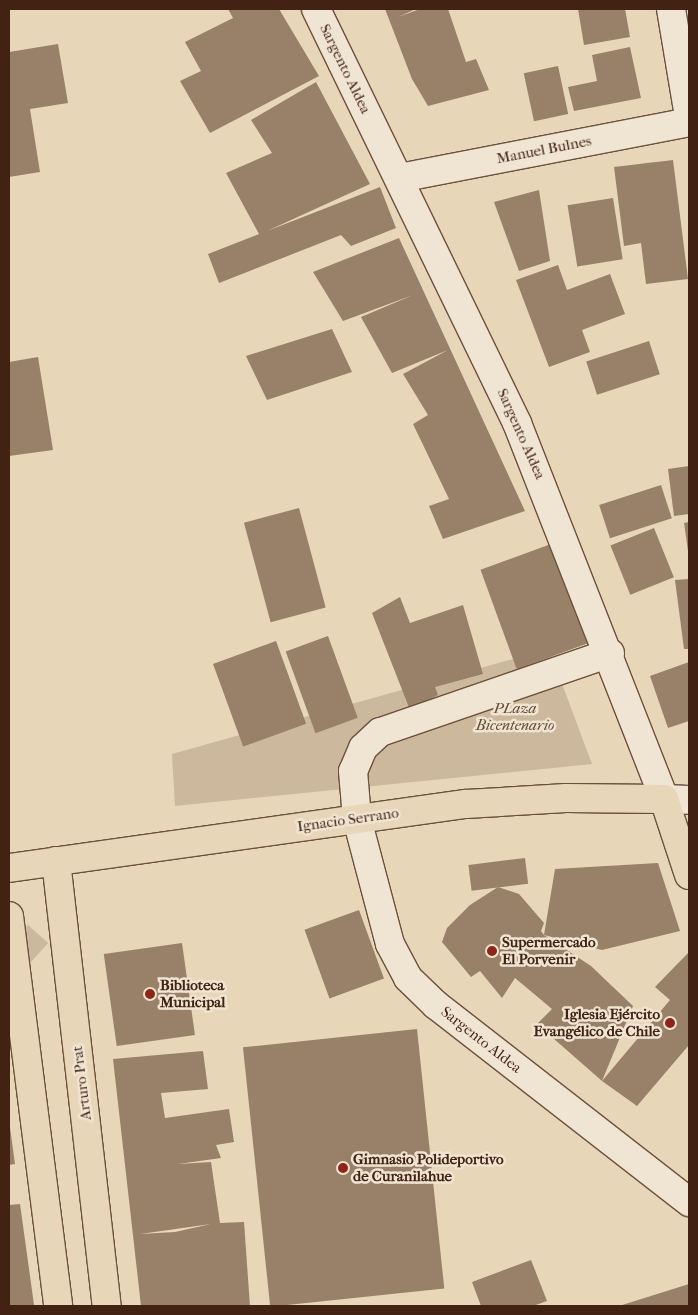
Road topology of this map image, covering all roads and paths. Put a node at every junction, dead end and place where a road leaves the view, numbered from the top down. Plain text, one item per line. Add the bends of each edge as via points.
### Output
1 (316, 9) edge
2 (671, 9) edge
3 (689, 116) edge
4 (689, 122) edge
5 (399, 178) junction
6 (610, 653) junction
7 (676, 800) edge
8 (357, 819) junction
9 (56, 860) junction
10 (9, 868) edge
11 (689, 875) edge
12 (9, 916) edge
13 (689, 1202) edge
14 (58, 1306) edge
15 (108, 1306) edge

1 - 5 street, Sargento Aldea
2 - 3 street
4 - 5 street, Manuel Bulnes
5 - 6 street, Sargento Aldea via 517,423
6 - 7 street, Sargento Aldea
6 - 8 street, Sargento Aldea via 380,732 363,748 353,771
7 - 8 main road, Ignacio Serrano via 566,798 466,804
7 - 11 main road, Sargento Aldea
8 - 9 main road, Ignacio Serrano
8 - 13 street, Sargento Aldea via 390,944 408,978 436,1005
9 - 10 main road, Ignacio Serrano
9 - 15 main road, Arturo Prat
12 - 14 main road

